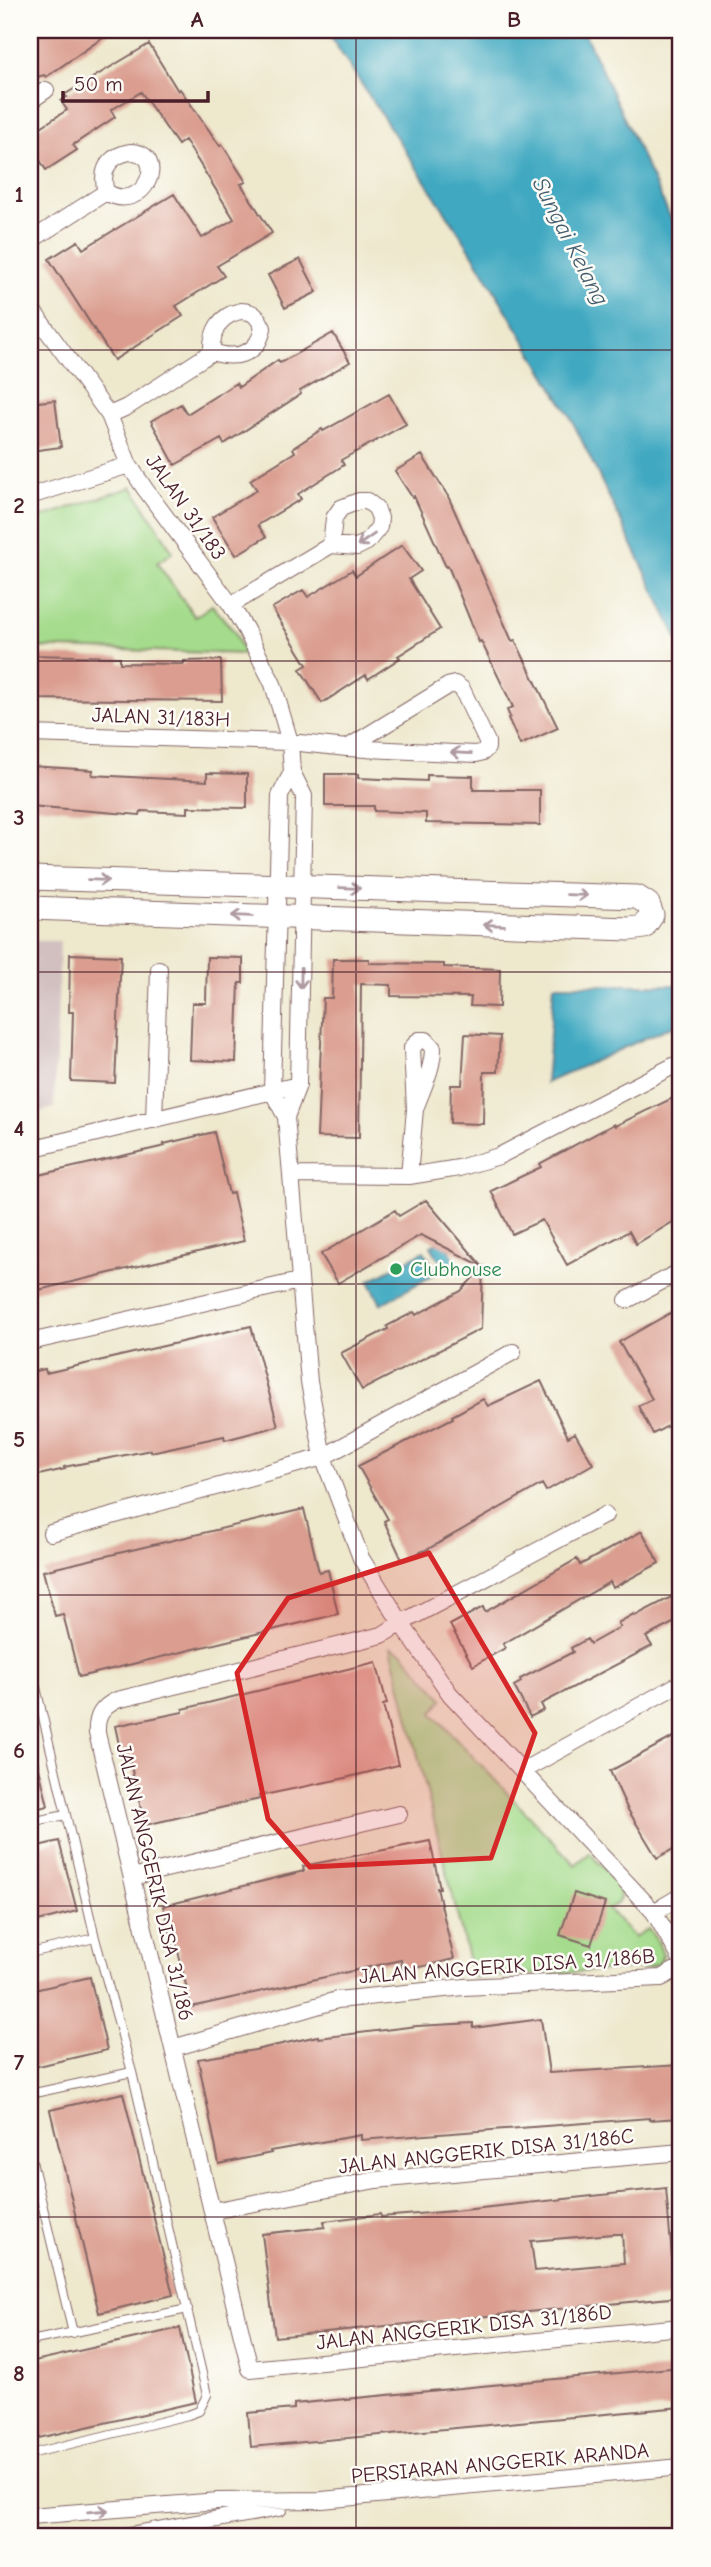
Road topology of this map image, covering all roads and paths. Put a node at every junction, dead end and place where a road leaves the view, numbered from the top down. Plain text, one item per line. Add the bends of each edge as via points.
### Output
1 (47, 90) dead end
2 (30, 101) edge
3 (106, 192) dead end
4 (30, 241) edge
5 (31, 310) edge
6 (212, 352) dead end
7 (109, 415) junction
8 (129, 465) junction
9 (30, 496) edge
10 (331, 545) dead end
11 (231, 605) junction
12 (30, 734) edge
13 (290, 742) junction
14 (347, 748) junction
15 (292, 772) junction
16 (279, 823) junction
17 (304, 824) junction
18 (30, 878) edge
19 (277, 885) junction
20 (302, 887) junction
21 (30, 908) edge
22 (277, 917) junction
23 (302, 918) junction
24 (159, 969) dead end
25 (681, 1062) edge
26 (298, 1085) junction
27 (272, 1091) junction
28 (415, 1109) dead end
29 (286, 1118) junction
30 (154, 1120) junction
31 (30, 1149) edge
32 (291, 1175) junction
33 (409, 1176) junction
34 (681, 1271) edge
35 (299, 1281) junction
36 (627, 1300) dead end
37 (30, 1342) edge
38 (513, 1352) dead end
39 (323, 1457) junction
40 (606, 1516) dead end
41 (51, 1533) dead end
42 (401, 1623) junction
43 (30, 1662) edge
44 (681, 1683) edge
45 (522, 1771) junction
46 (399, 1814) dead end
47 (66, 1815) junction
48 (30, 1822) edge
49 (132, 1877) junction
50 (681, 1896) edge
51 (654, 1912) junction
52 (95, 1938) junction
53 (30, 1953) edge
54 (681, 1959) edge
55 (681, 1967) edge
56 (173, 2048) junction
57 (132, 2073) junction
58 (30, 2094) edge
59 (681, 2152) edge
60 (30, 2153) edge
61 (212, 2211) junction
62 (188, 2309) junction
63 (681, 2327) edge
64 (73, 2333) junction
65 (30, 2342) edge
66 (250, 2369) joint
67 (30, 2454) edge
68 (681, 2467) edge
69 (322, 2500) junction
70 (30, 2516) edge
71 (119, 2537) edge

1 - 2 street
3 - 4 street
5 - 7 street, JALAN 31/183
6 - 7 street
7 - 8 street, JALAN 31/183
8 - 9 street
8 - 11 street, JALAN 31/183
10 - 11 street
11 - 13 street, JALAN 31/183 via 272,684
12 - 13 street, JALAN 31/183H
13 - 14 street, JALAN 31/183H
13 - 15 street, JALAN 31/183
14 -> 14 street, JALAN 31/183H via 455,684 462,689 487,742 487,748 475,754
15 - 16 street via 280,796
15 - 17 street via 304,796
16 - 17 street
16 - 19 street
17 - 20 street
18 -> 19 street
19 - 20 street
19 - 22 street
20 - 23 street
20 -> 23 street via 637,897 648,904 652,915 644,927 630,929
22 -> 21 street
22 - 23 street
22 - 27 street
23 -> 26 street
24 - 30 street
25 - 33 street via 499,1156
26 - 27 street
26 - 29 street
27 - 29 street
27 - 30 street
28 - 33 street
29 - 32 street
30 - 31 street
32 - 33 street
32 - 35 street
34 - 36 street
35 - 37 street
35 - 39 street via 309,1382
38 - 39 street
39 - 41 street
39 - 42 street via 361,1559
40 - 42 street
42 - 45 street via 450,1694
42 - 49 street, JALAN ANGGERIK DISA 31/186 via 382,1635 108,1704 100,1712 97,1733
43 - 47 lane
44 - 45 street
45 - 51 street
46 - 49 street
47 - 48 lane
47 - 52 lane
49 - 56 street, JALAN ANGGERIK DISA 31/186
50 - 51 street
51 - 54 street
52 - 53 lane
52 - 57 lane
55 - 56 street, JALAN ANGGERIK DISA 31/186B via 661,1978 464,1987 337,2000
56 - 61 street, JALAN ANGGERIK DISA 31/186
57 - 58 lane
57 - 62 lane
59 - 61 street, JALAN ANGGERIK DISA 31/186C via 376,2180
60 - 64 lane
61 - 66 street, JALAN ANGGERIK DISA 31/186
62 - 64 lane
62 - 67 lane via 207,2395 199,2411
63 - 66 street, JALAN ANGGERIK DISA 31/186D
64 - 65 lane
68 - 69 street, PERSIARAN ANGGERIK ARANDA
70 -> 69 street, PERSIARAN ANGGERIK ARANDA via 218,2501
69 - 71 street, PERSIARAN ANGGERIK ARANDA

